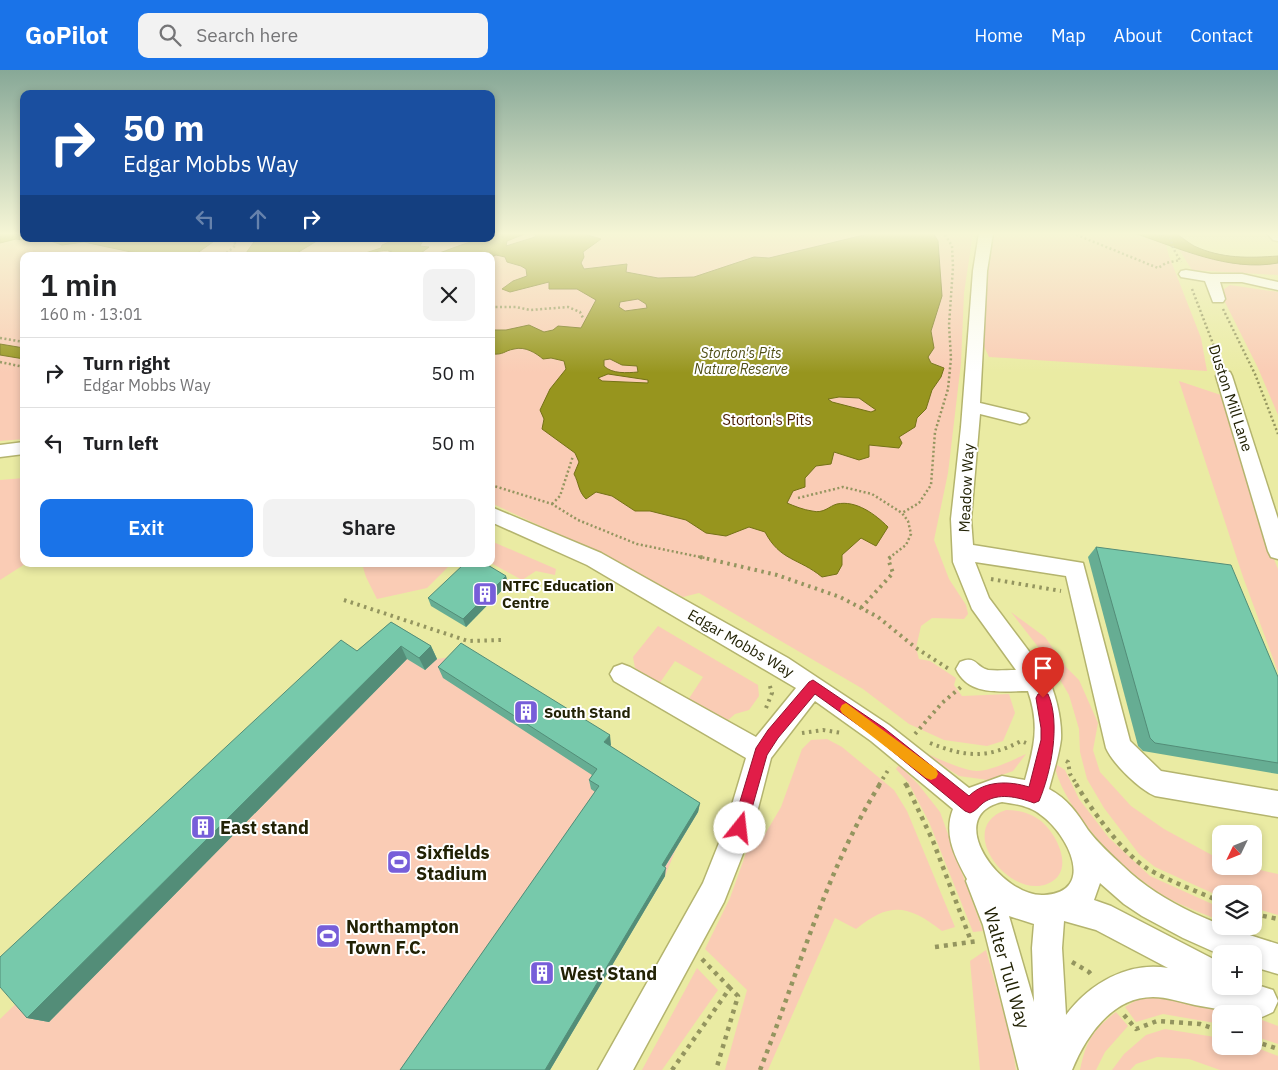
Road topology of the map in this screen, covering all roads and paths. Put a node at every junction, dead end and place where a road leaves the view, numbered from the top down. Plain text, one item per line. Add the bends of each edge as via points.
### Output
1 (953, 280) edge
2 (979, 280) edge
3 (1188, 280) edge
4 (1212, 280) edge
5 (1250, 280) edge
6 (1278, 286) edge
7 (1218, 299) joint
8 (495, 308) edge
9 (583, 318) dead end
10 (0, 338) edge
11 (20, 341) edge
12 (0, 362) edge
13 (20, 366) edge
14 (1224, 376) joint
15 (971, 406) junction
16 (1020, 418) dead end
17 (1278, 434) edge
18 (20, 448) edge
19 (0, 451) edge
20 (573, 456) dead end
21 (495, 486) edge
22 (798, 498) dead end
23 (552, 504) junction
24 (902, 513) junction
25 (495, 516) edge
26 (1278, 551) edge
27 (964, 552) junction
28 (985, 578) dead end
29 (1082, 594) junction
30 (344, 600) dead end
31 (861, 608) junction
32 (502, 640) dead end
33 (622, 674) dead end
34 (972, 675) junction
35 (1038, 681) junction
36 (813, 686) junction
37 (803, 734) dead end
38 (848, 736) dead end
39 (1021, 741) dead end
40 (760, 753) junction
41 (884, 761) dead end
42 (1068, 762) dead end
43 (901, 778) dead end
44 (1034, 796) junction
45 (1278, 804) edge
46 (970, 806) junction
47 (1080, 839) junction
48 (974, 867) junction
49 (1212, 898) edge
50 (1059, 909) junction
51 (1262, 916) edge
52 (1278, 919) edge
53 (685, 941) junction
54 (935, 947) dead end
55 (1278, 959) edge
56 (1212, 975) edge
57 (730, 988) junction
58 (1253, 995) edge
59 (1270, 1003) edge
60 (1212, 1028) edge
61 (1136, 1029) dead end
62 (1262, 1044) edge
63 (1278, 1049) edge
64 (615, 1070) edge
65 (672, 1070) edge
66 (716, 1070) edge
67 (760, 1070) edge
68 (1036, 1070) edge
69 (1054, 1070) edge

1 - 24 path via 948,389 935,432 931,485 919,503
2 - 15 street, Meadow Way
3 - 14 path, Duston Mill Lane
4 - 7 street
5 - 6 street
7 - 17 path via 1255,374
8 - 9 path via 514,306 529,310 564,306 581,313
10 - 11 path
12 - 13 path
14 - 26 street, Duston Mill Lane
15 - 16 street
15 - 27 street, Meadow Way via 961,519
18 - 19 street
20 - 23 path via 560,496
21 - 23 path
22 - 24 path via 843,487 872,494
23 - 31 path via 578,520 637,544 777,575 840,597
24 - 31 path via 909,520 912,535 905,548 888,559 893,573
25 - 36 street, Edgar Mobbs Way via 594,559
27 - 29 street via 1075,569
27 - 35 street, Meadow Way via 964,562 980,602
28 - 29 path
29 - 45 street via 1119,748 1155,783
30 - 32 path via 468,641
31 - 34 path via 878,617 916,648
33 - 40 street
34 - 35 street via 1000,681
34 - 39 path via 915,734 943,749 975,756 1001,751
35 - 44 street, Meadow Way via 1047,722 1046,751
36 - 40 street
36 - 46 street, Edgar Mobbs Way via 880,733
37 - 38 path via 823,730
40 - 53 street via 730,854 714,892
41 - 67 path via 892,768 871,794 826,889
42 - 49 path via 1070,774 1085,799 1124,848 1146,868
43 - 54 path via 922,814 971,941
44 - 46 street via 1002,789 988,792
44 - 47 street via 1052,806
46 - 48 street via 963,825
47 - 50 street via 1087,864 1085,886 1078,899
47 - 55 street via 1118,881 1145,901 1217,937
48 - 50 street via 995,892 1009,901 1038,911
48 - 68 street, Walter Tull Way via 998,925
50 - 56 street via 1101,916
50 - 69 street, Walter Tull Way via 1047,948
51 - 52 path
53 - 57 path
53 - 64 street
57 - 65 path
57 - 66 path via 738,996
58 - 59 street
59 - 69 street via 1150,982 1126,986 1093,1006 1075,1028
60 - 61 path via 1158,1021
62 - 63 path

